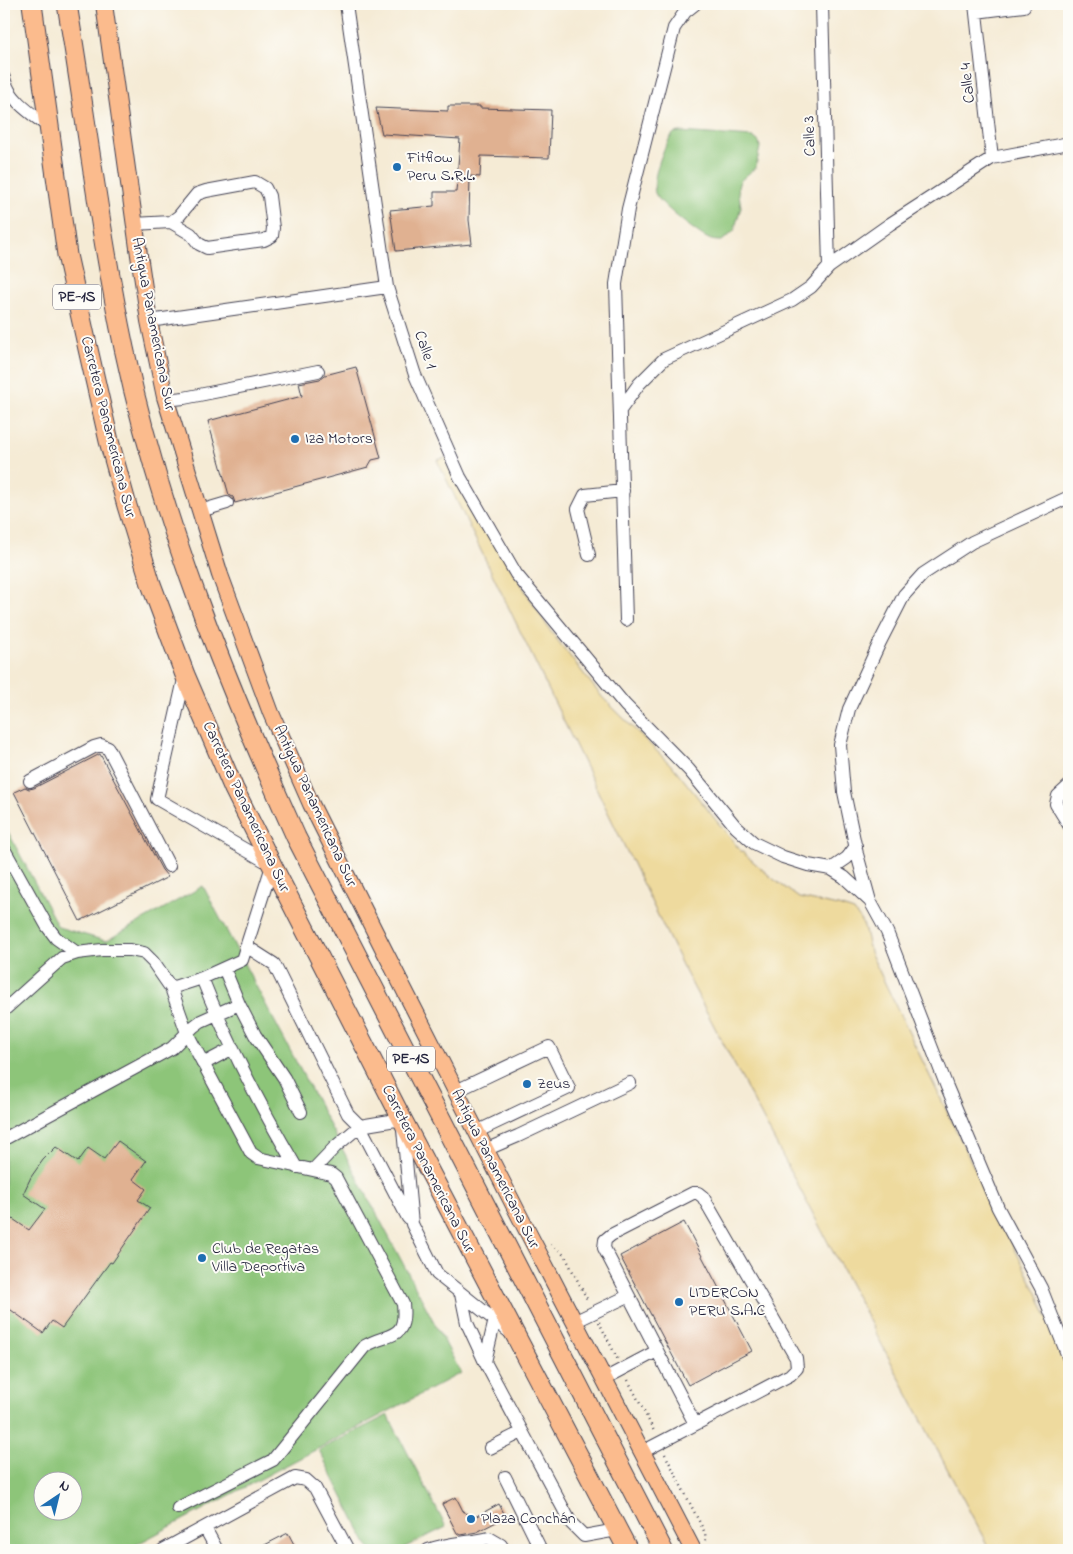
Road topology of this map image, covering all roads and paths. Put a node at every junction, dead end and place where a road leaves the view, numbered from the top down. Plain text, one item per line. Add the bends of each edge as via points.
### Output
1 (32, 4) edge
2 (67, 4) edge
3 (104, 4) edge
4 (346, 4) edge
5 (695, 4) edge
6 (822, 4) edge
7 (1024, 6) dead end
8 (976, 8) edge
9 (4, 78) edge
10 (49, 127) junction
11 (1069, 143) edge
12 (992, 158) junction
13 (171, 222) junction
14 (134, 224) junction
15 (830, 267) junction
16 (387, 287) junction
17 (149, 321) junction
18 (318, 371) dead end
19 (166, 400) junction
20 (621, 410) junction
21 (623, 491) junction
22 (1069, 497) edge
23 (227, 502) dead end
24 (200, 511) junction
25 (589, 555) dead end
26 (626, 620) dead end
27 (185, 675) junction
28 (30, 781) dead end
29 (1069, 786) edge
30 (157, 799) junction
31 (138, 807) junction
32 (1069, 825) edge
33 (856, 846) junction
34 (4, 849) edge
35 (169, 866) dead end
36 (272, 866) junction
37 (831, 869) junction
38 (870, 901) junction
39 (246, 946) junction
40 (77, 954) junction
41 (224, 968) junction
42 (202, 978) junction
43 (171, 988) junction
44 (239, 1004) junction
45 (4, 1010) edge
46 (216, 1014) junction
47 (187, 1033) junction
48 (233, 1048) junction
49 (203, 1064) junction
50 (630, 1082) dead end
51 (456, 1091) junction
52 (301, 1112) dead end
53 (402, 1119) junction
54 (360, 1126) junction
55 (476, 1132) junction
56 (4, 1139) edge
57 (485, 1150) junction
58 (296, 1167) junction
59 (313, 1170) junction
60 (412, 1224) junction
61 (461, 1294) junction
62 (628, 1296) junction
63 (497, 1313) junction
64 (574, 1322) junction
65 (657, 1351) junction
66 (1069, 1359) edge
67 (485, 1362) junction
68 (604, 1379) junction
69 (695, 1424) junction
70 (522, 1432) junction
71 (490, 1448) dead end
72 (642, 1452) junction
73 (505, 1477) dead end
74 (178, 1508) dead end
75 (205, 1528) junction
76 (617, 1530) junction
77 (164, 1550) edge
78 (217, 1550) edge
79 (348, 1550) edge
80 (428, 1550) edge
81 (474, 1550) edge
82 (480, 1550) edge
83 (504, 1550) edge
84 (541, 1550) edge
85 (628, 1550) edge
86 (663, 1550) edge
87 (693, 1550) edge

1 - 10 highway, Carretera Panamericana Sur / PE-1S
2 - 86 highway, Carretera Panamericana Sur / PE-1S via 124,349 182,558 220,662 296,837
3 - 14 main road, Antigua Panamericana Sur
4 - 16 street, Calle 1
5 - 20 street via 674,28 628,209 616,284
6 - 15 street, Calle 3
7 - 8 street
8 - 12 street, Calle 4
9 - 10 street via 6,87 24,109
10 - 27 highway, Carretera Panamericana Sur / PE-1S via 67,255 109,441 151,584
11 - 12 street
12 - 15 street
13 - 13 street via 207,248 264,240 272,236 273,228 265,188 255,182 197,194
13 - 14 street
14 - 17 main road, Antigua Panamericana Sur
15 - 20 street via 811,287 792,300 664,359 639,384
16 - 17 street
16 - 37 street, Calle 1 via 415,374 460,477 516,574 625,705 689,770 736,827 754,843 783,857
17 - 19 main road, Antigua Panamericana Sur
18 - 19 street
19 - 24 main road, Antigua Panamericana Sur
20 - 21 street
21 - 25 street via 585,495 581,501 578,509
21 - 26 street
22 - 33 street via 972,542 923,574 904,595 849,709 840,746 844,792
23 - 24 street
24 - 51 main road, Antigua Panamericana Sur via 220,576 275,722 311,804
27 - 30 street
27 - 36 highway, Carretera Panamericana Sur / PE-1S via 234,789
28 - 31 street via 101,745 108,748
29 - 32 street via 1058,796 1056,804
30 - 31 street
30 - 36 street
31 - 35 street
33 - 37 street via 847,858
33 - 38 street
34 - 40 street via 47,926 56,938
36 - 39 street
36 - 53 highway, Carretera Panamericana Sur / PE-1S
37 - 38 street
38 - 66 street via 887,932 998,1208 1041,1288
39 - 41 street via 242,960
39 - 54 street via 274,964 341,1101
40 - 43 street via 102,950 144,953
40 - 45 street via 62,958
41 - 42 street
41 - 44 street
42 - 43 street
42 - 46 street
43 - 47 street
44 - 46 street
44 - 52 street
46 - 47 street
46 - 48 street
47 - 49 street
47 - 56 street via 172,1048
48 - 49 street
48 - 58 street via 266,1116
49 - 58 street via 251,1153 258,1158
50 - 57 street
51 - 55 main road, Antigua Panamericana Sur
51 - 55 street via 549,1047 569,1088
53 - 54 street
53 - 60 street
53 - 63 highway, Carretera Panamericana Sur / PE-1S
54 - 59 street
54 - 60 street
55 - 57 main road, Antigua Panamericana Sur
57 - 64 main road, Antigua Panamericana Sur
58 - 59 street
59 - 74 street via 336,1178 403,1304 404,1319 399,1331 365,1346 273,1460
60 - 61 street via 437,1274
61 - 63 street
61 - 67 street via 467,1323
62 - 64 street
62 - 65 street
62 - 69 street via 604,1248 605,1240 692,1193 698,1193 796,1358 797,1368 790,1375
63 - 67 street
63 - 76 highway, Carretera Panamericana Sur / PE-1S via 516,1338
64 - 68 main road, Antigua Panamericana Sur
65 - 68 street
65 - 69 street
67 - 70 street
68 - 72 main road, Antigua Panamericana Sur
69 - 72 street
70 - 71 street
70 - 76 street via 572,1523 584,1536
72 - 87 main road, Antigua Panamericana Sur
73 - 84 street
75 - 77 street
75 - 78 street
75 - 79 street via 295,1478 306,1480 315,1488
76 - 85 highway, Carretera Panamericana Sur / PE-1S
80 - 83 street via 489,1538
81 - 82 street

